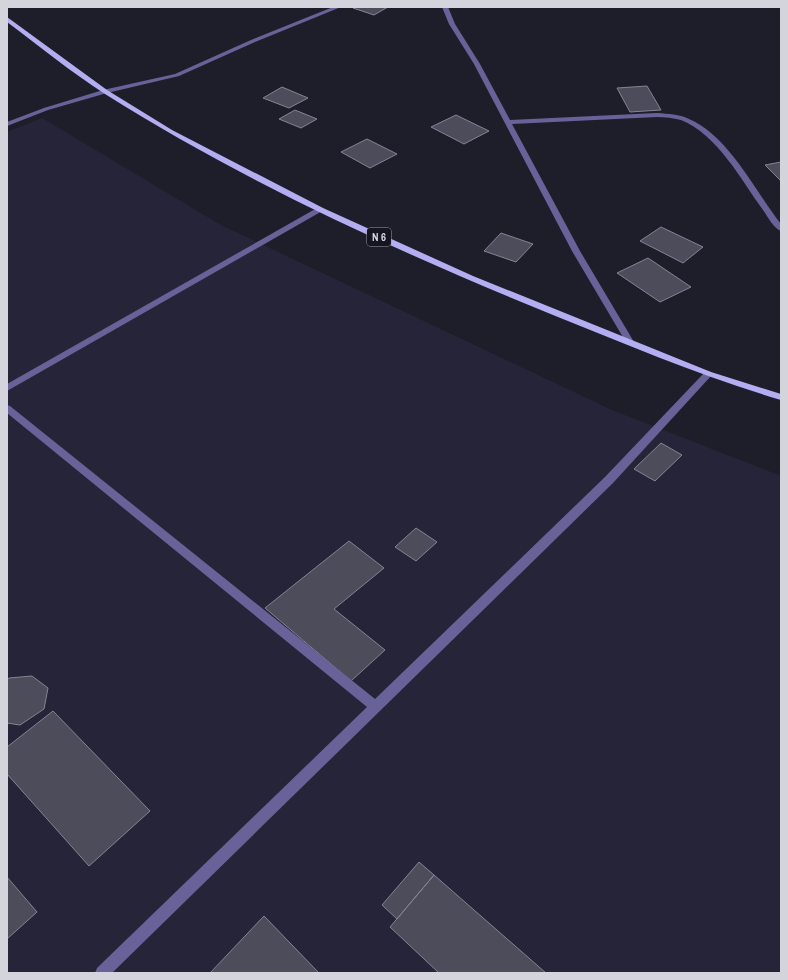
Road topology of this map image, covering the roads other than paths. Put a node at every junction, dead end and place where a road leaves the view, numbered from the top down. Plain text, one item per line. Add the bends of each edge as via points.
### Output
1 (338, 7) edge
2 (445, 7) edge
3 (7, 19) edge
4 (105, 91) junction
5 (507, 122) junction
6 (7, 124) edge
7 (320, 210) junction
8 (781, 229) edge
9 (630, 342) junction
10 (708, 374) junction
11 (7, 388) edge
12 (781, 397) edge
13 (7, 408) edge
14 (375, 706) junction
15 (102, 973) edge

1 - 4 street via 178,75
2 - 5 street
3 - 4 main road, N 6
4 - 6 street
4 - 7 main road, N 6 via 170,131
5 - 8 street via 660,116 685,119 697,126 722,149
5 - 9 street via 576,251
7 - 9 main road, N 6 via 470,278
7 - 11 street
9 - 10 main road, N 6
10 - 12 main road, N 6
10 - 14 street via 609,480
13 - 14 street
14 - 15 street

